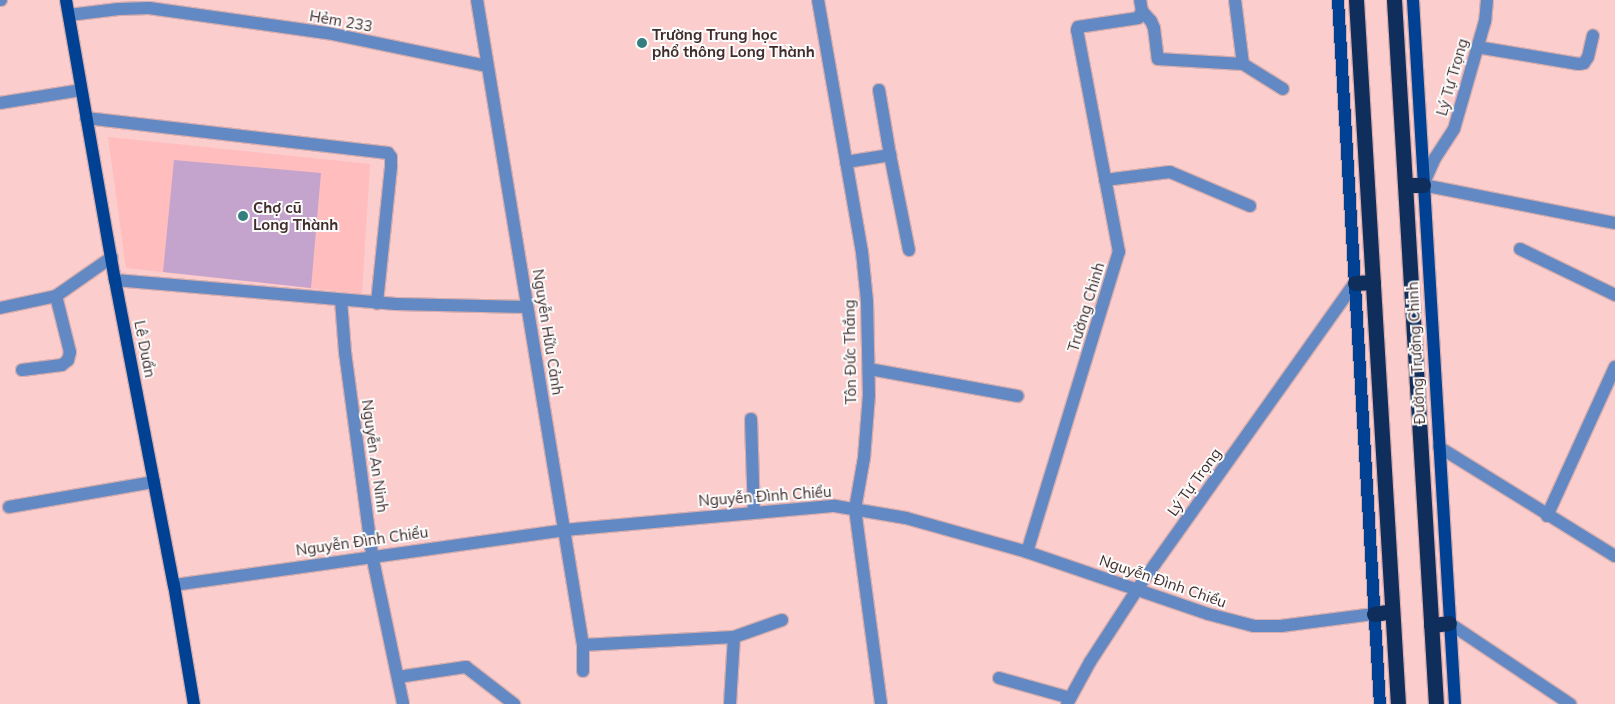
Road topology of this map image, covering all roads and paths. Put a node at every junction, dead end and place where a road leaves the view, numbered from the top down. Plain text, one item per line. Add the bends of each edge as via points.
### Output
1 (66, 0) edge
2 (477, 0) edge
3 (818, 0) edge
4 (1235, 0) edge
5 (1338, 0) edge
6 (1356, 0) edge
7 (1394, 0) edge
8 (1413, 0) edge
9 (1487, 0) edge
10 (149, 4) edge
11 (1141, 5) edge
12 (69, 16) junction
13 (1593, 36) dead end
14 (1477, 47) junction
15 (1244, 64) junction
16 (487, 66) junction
17 (1283, 88) dead end
18 (81, 90) junction
19 (879, 90) dead end
20 (0, 103) edge
21 (86, 118) junction
22 (890, 155) junction
23 (846, 162) junction
24 (1105, 180) junction
25 (1405, 185) junction
26 (1424, 185) junction
27 (1250, 206) dead end
28 (1615, 223) edge
29 (1520, 249) dead end
30 (909, 250) dead end
31 (112, 257) junction
32 (115, 280) junction
33 (1373, 282) junction
34 (1355, 283) junction
35 (1615, 295) edge
36 (56, 296) junction
37 (342, 300) junction
38 (377, 303) junction
39 (528, 306) junction
40 (0, 308) edge
41 (1615, 367) edge
42 (869, 369) junction
43 (22, 370) dead end
44 (1018, 396) dead end
45 (751, 419) dead end
46 (1439, 447) junction
47 (154, 482) junction
48 (9, 507) dead end
49 (854, 510) junction
50 (754, 512) junction
51 (1547, 516) junction
52 (564, 530) junction
53 (1027, 552) junction
54 (372, 555) junction
55 (1615, 556) edge
56 (174, 585) junction
57 (1138, 588) junction
58 (1392, 611) junction
59 (1374, 614) junction
60 (782, 620) dead end
61 (1449, 623) junction
62 (1431, 625) junction
63 (734, 637) junction
64 (582, 645) junction
65 (584, 670) dead end
66 (398, 677) junction
67 (999, 678) dead end
68 (1069, 701) edge
69 (194, 704) edge
70 (403, 704) edge
71 (514, 704) edge
72 (730, 704) edge
73 (881, 704) edge
74 (1380, 704) edge
75 (1398, 704) edge
76 (1436, 704) edge
77 (1454, 704) edge
78 (1570, 704) edge

1 - 12 main road, Lê Duẩn
2 - 16 street, Nguyễn Hữu Cảnh
3 - 23 street, Tôn Đức Thắng
4 - 15 street
5 - 34 main road
6 - 33 highway
7 - 25 highway, Đường Trường Chinh
8 - 26 main road, Đường Trường Chinh
9 - 14 street, Lý Tự Trọng
10 - 12 street, Hẻm 233
10 - 16 street, Hẻm 233 via 328,34
11 - 15 street via 1154,28 1158,59
11 - 24 street, Trường Chinh via 1138,18 1078,27 1077,30
12 - 18 main road, Lê Duẩn
13 - 14 street via 1588,57 1579,64
14 - 26 street, Lý Tự Trọng via 1454,129 1435,158
15 - 17 street
16 - 39 street, Nguyễn Hữu Cảnh
18 - 20 street
18 - 21 main road, Lê Duẩn
19 - 22 street
21 - 31 main road, Lê Duẩn
21 - 38 street via 388,153 391,167
22 - 23 street
22 - 30 street
23 - 42 street, Tôn Đức Thắng via 862,252
24 - 27 street via 1170,172
24 - 53 street, Trường Chinh via 1119,252
25 - 26 highway
25 - 62 highway, Đường Trường Chinh
26 - 28 street
26 - 46 main road, Đường Trường Chinh
29 - 35 street
31 - 32 main road, Lê Duẩn
31 - 36 street
32 - 37 street
32 - 47 main road, Lê Duẩn
33 - 34 highway
33 - 58 highway
34 - 57 street, Lý Tự Trọng
34 - 59 main road
36 - 40 street
36 - 43 street via 70,352 68,360 62,365
37 - 38 street
37 - 54 street, Nguyễn An Ninh via 345,352
38 - 39 street
39 - 52 street, Nguyễn Hữu Cảnh
41 - 51 street
42 - 44 street
42 - 49 street, Tôn Đức Thắng via 864,458
45 - 50 street
46 - 51 street
46 - 61 main road, Đường Trường Chinh
47 - 48 street
47 - 56 main road, Lê Duẩn
49 - 50 street, Nguyễn Đình Chiểu via 820,506
49 - 53 street, Nguyễn Đình Chiểu via 906,518
49 - 73 street, Tôn Đức Thắng
50 - 52 street, Nguyễn Đình Chiểu
51 - 55 street
52 - 54 street, Nguyễn Đình Chiểu
52 - 64 street, Nguyễn Hữu Cảnh
53 - 57 street, Nguyễn Đình Chiểu
54 - 56 street, Nguyễn Đình Chiểu
54 - 66 street, Nguyễn An Ninh
56 - 69 main road, Lê Duẩn
57 - 59 street, Nguyễn Đình Chiểu via 1208,614 1254,626 1281,626
57 - 68 street, Lý Tự Trọng
58 - 59 highway
58 - 75 highway
59 - 74 main road
60 - 63 street
61 - 62 highway
61 - 77 main road, Đường Trường Chinh
61 - 78 street
62 - 76 highway, Đường Trường Chinh
63 - 64 street
63 - 72 street
64 - 65 street, Nguyễn Hữu Cảnh
66 - 70 street, Nguyễn An Ninh
66 - 71 street via 466,667
67 - 68 street

